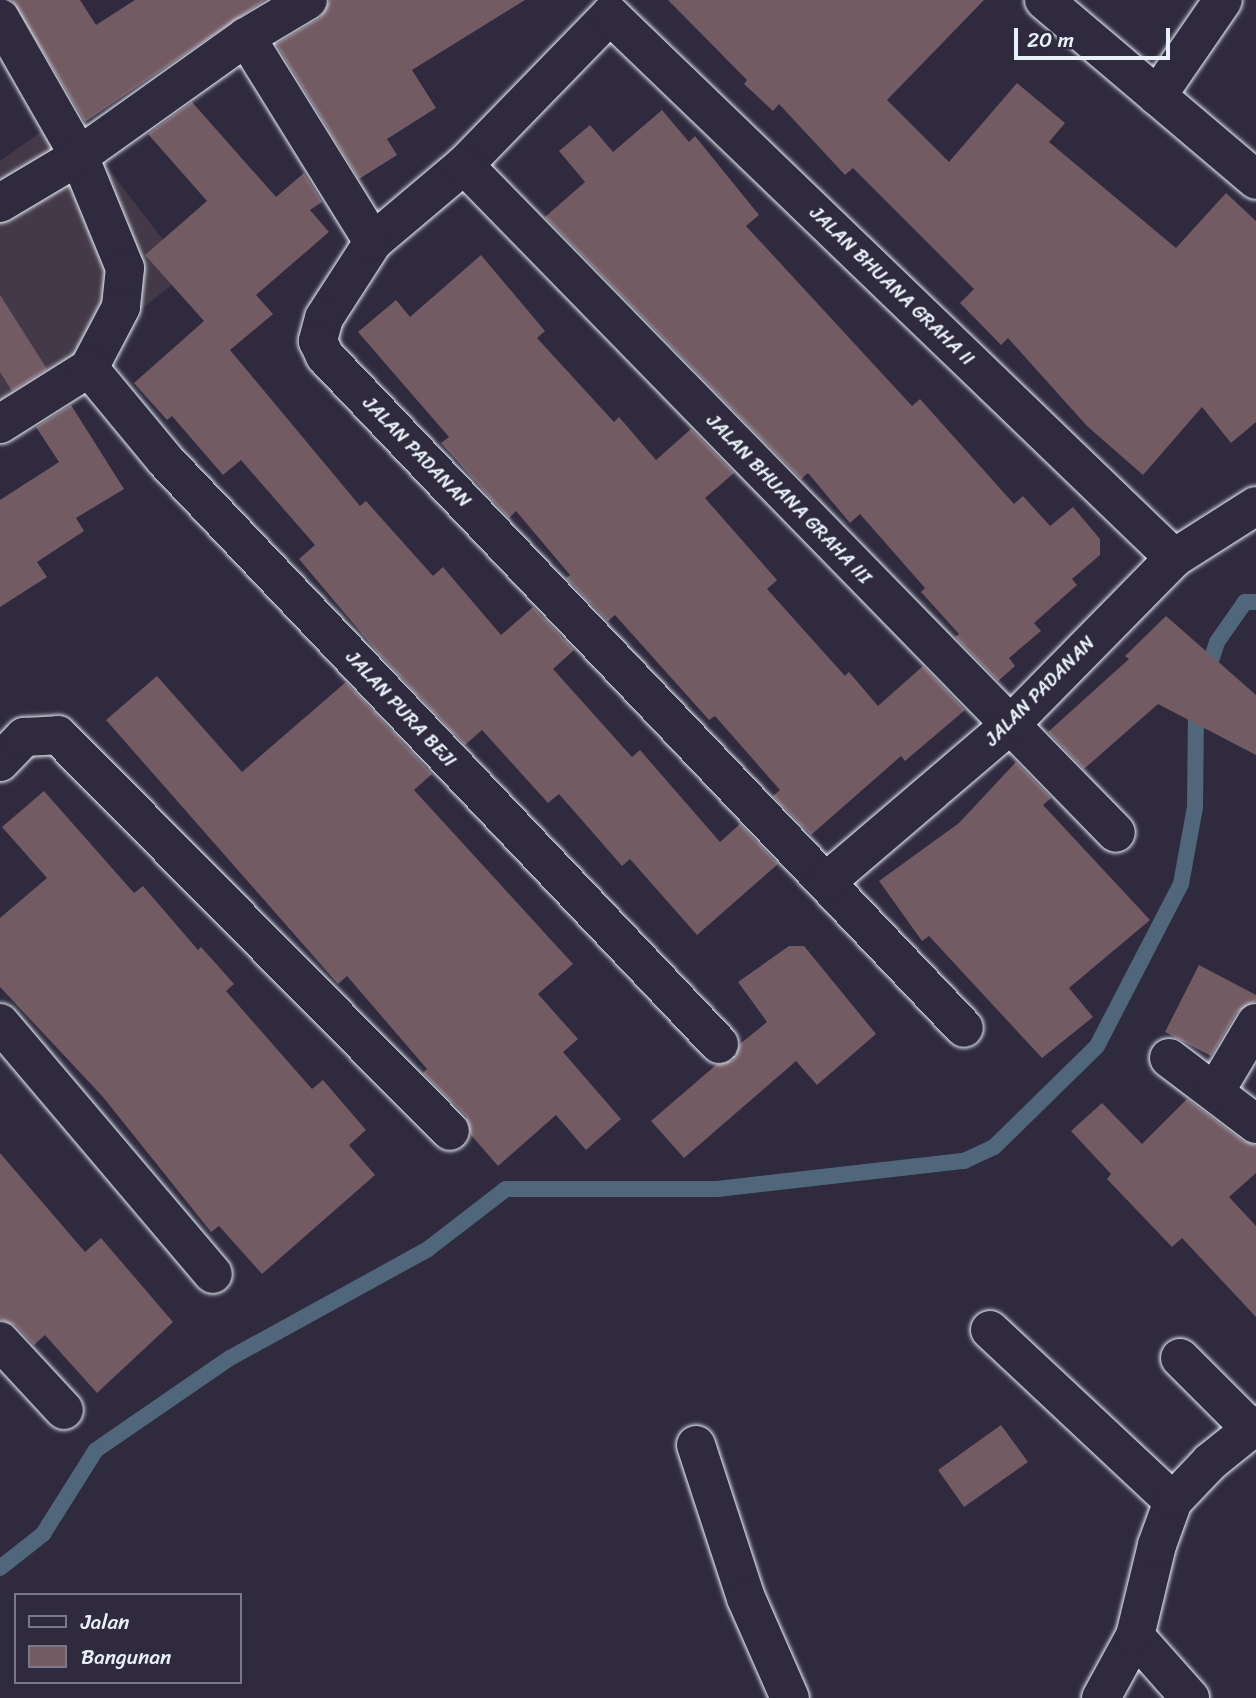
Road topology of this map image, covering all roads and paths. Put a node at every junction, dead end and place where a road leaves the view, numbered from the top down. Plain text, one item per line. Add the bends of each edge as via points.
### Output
1 (308, 0) edge
2 (1044, 0) edge
3 (1223, 0) edge
4 (610, 7) edge
5 (0, 18) edge
6 (246, 37) junction
7 (1157, 96) junction
8 (79, 156) junction
9 (464, 165) junction
10 (1256, 180) edge
11 (0, 203) edge
12 (373, 242) junction
13 (89, 368) junction
14 (0, 424) edge
15 (1256, 506) edge
16 (1174, 558) junction
17 (1010, 725) junction
18 (0, 762) edge
19 (1116, 833) dead end
20 (825, 882) junction
21 (0, 1023) edge
22 (1256, 1023) edge
23 (964, 1028) dead end
24 (719, 1044) dead end
25 (1169, 1058) dead end
26 (1216, 1090) junction
27 (1256, 1124) edge
28 (450, 1131) dead end
29 (213, 1274) dead end
30 (990, 1330) dead end
31 (0, 1341) edge
32 (1180, 1359) dead end
33 (64, 1410) dead end
34 (1253, 1427) edge
35 (696, 1444) dead end
36 (1173, 1502) junction
37 (1135, 1636) junction
38 (1106, 1696) edge
39 (790, 1698) edge
40 (1190, 1698) edge

1 - 6 street
2 - 7 street
3 - 7 street
4 - 9 street, JALAN PADANAN
4 - 16 street, JALAN BHUANA GRAHA II
5 - 8 street
6 - 8 street
6 - 12 street
7 - 10 street
8 - 11 street
8 - 13 street via 125,268 121,307
9 - 12 street, JALAN PADANAN
9 - 17 street, JALAN BHUANA GRAHA III
12 - 20 street, JALAN PADANAN via 324,318 318,341 325,356
13 - 14 street
13 - 24 street, JALAN PURA BEJI via 175,470
15 - 16 street, JALAN PADANAN
16 - 17 street, JALAN PADANAN
17 - 19 street, JALAN BHUANA GRAHA III
17 - 20 street, JALAN PADANAN
18 - 28 street via 24,737 36,733 58,736 84,757
20 - 23 street, JALAN PADANAN
21 - 29 street
22 - 26 street
25 - 26 street
26 - 27 street
30 - 36 street
31 - 33 street
32 - 34 street
34 - 36 street via 1210,1462
35 - 39 street via 746,1598
36 - 37 street via 1157,1545
37 - 38 street
37 - 40 street

